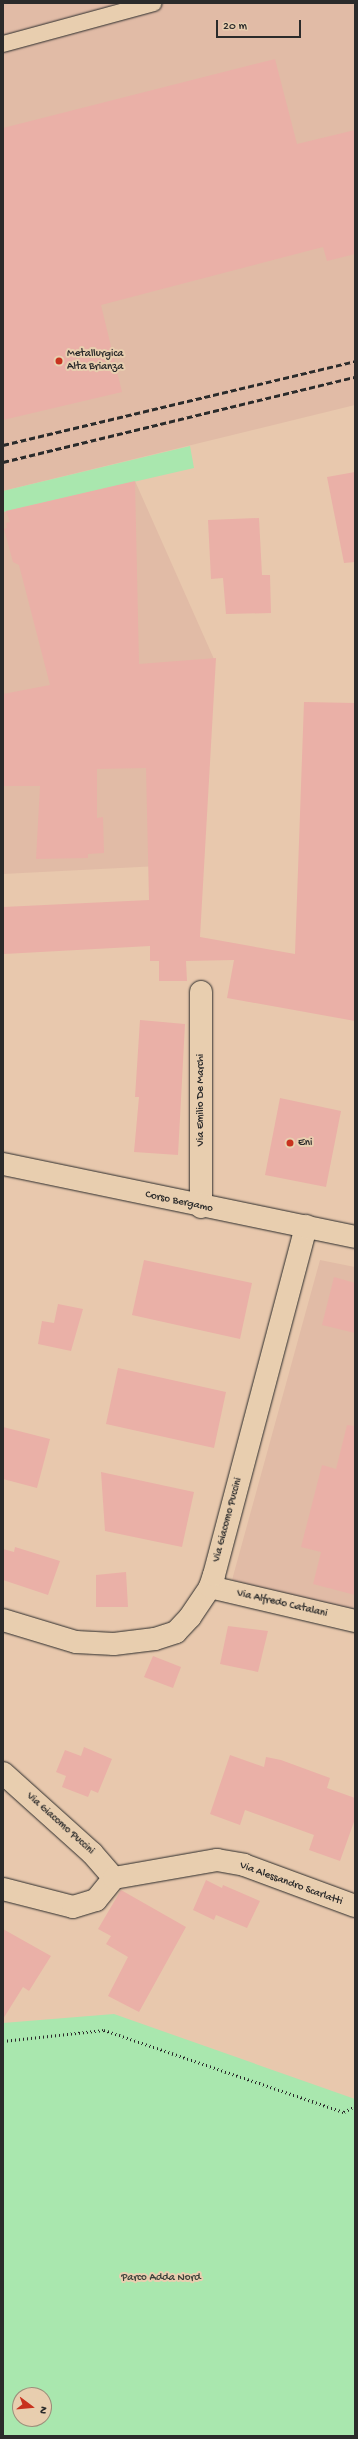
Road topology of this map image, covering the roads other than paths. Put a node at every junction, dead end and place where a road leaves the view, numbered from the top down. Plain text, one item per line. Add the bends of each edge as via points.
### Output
1 (154, 3) edge
2 (3, 44) edge
3 (201, 992) dead end
4 (3, 1164) edge
5 (201, 1207) junction
6 (306, 1226) junction
7 (355, 1237) edge
8 (210, 1588) junction
9 (3, 1620) edge
10 (355, 1621) edge
11 (3, 1772) edge
12 (114, 1878) junction
13 (3, 1889) edge
14 (355, 1906) edge

1 - 2 lane
3 - 5 street, Via Emilio De Marchi
4 - 5 street, Corso Bergamo
5 - 6 street, Corso Bergamo
6 - 7 street, Corso Bergamo
6 - 8 street, Via Giacomo Puccini
8 - 9 street, Via Giacomo Puccini via 176,1632 155,1639 114,1644 76,1642
8 - 10 street, Via Alfredo Catalani
11 - 12 street, Via Giacomo Puccini via 92,1853
12 - 13 street via 96,1900 73,1907
12 - 14 street, Via Alessandro Scarlatti via 217,1860 244,1865

